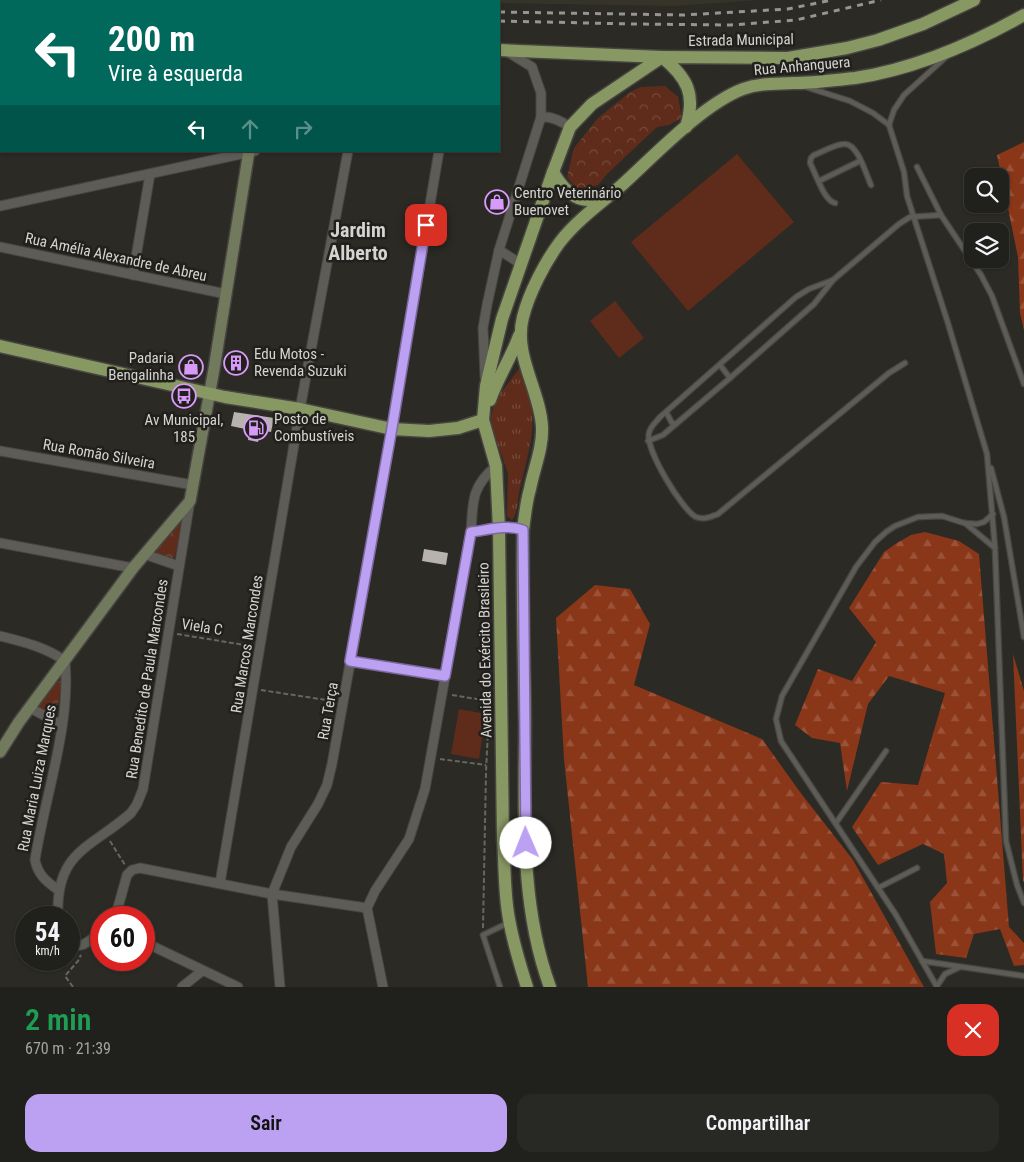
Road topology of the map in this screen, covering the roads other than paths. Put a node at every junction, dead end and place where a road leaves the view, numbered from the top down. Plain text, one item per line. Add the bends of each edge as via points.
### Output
1 (974, 0) edge
2 (1024, 15) edge
3 (502, 50) edge
4 (954, 50) junction
5 (662, 57) junction
6 (792, 83) junction
7 (541, 117) junction
8 (889, 125) junction
9 (570, 127) junction
10 (686, 127) junction
11 (251, 152) edge
12 (348, 152) edge
13 (439, 152) edge
14 (860, 161) junction
15 (917, 167) dead end
16 (553, 172) junction
17 (150, 174) junction
18 (819, 180) junction
19 (871, 185) dead end
20 (610, 195) junction
21 (836, 203) dead end
22 (0, 206) edge
23 (941, 215) junction
24 (914, 217) junction
25 (0, 247) edge
26 (499, 250) junction
27 (521, 264) junction
28 (133, 275) junction
29 (833, 280) junction
30 (226, 294) junction
31 (519, 334) junction
32 (0, 346) edge
33 (905, 363) dead end
34 (720, 365) junction
35 (730, 378) junction
36 (1024, 384) edge
37 (486, 386) junction
38 (209, 392) junction
39 (300, 409) junction
40 (666, 412) junction
41 (483, 420) junction
42 (676, 424) junction
43 (392, 428) junction
44 (648, 441) junction
45 (0, 451) edge
46 (987, 454) junction
47 (496, 466) junction
48 (193, 485) junction
49 (190, 501) junction
50 (993, 514) junction
51 (964, 522) junction
52 (499, 529) junction
53 (523, 530) junction
54 (471, 532) junction
55 (0, 543) edge
56 (995, 548) junction
57 (144, 554) junction
58 (180, 566) junction
59 (132, 568) junction
60 (0, 636) edge
61 (1024, 637) edge
62 (65, 661) junction
63 (350, 661) junction
64 (445, 676) junction
65 (30, 708) junction
66 (62, 725) junction
67 (886, 751) dead end
68 (0, 752) edge
69 (836, 822) junction
70 (918, 868) dead end
71 (220, 883) junction
72 (878, 888) junction
73 (58, 890) junction
74 (272, 894) junction
75 (1024, 904) edge
76 (58, 906) edge
77 (118, 906) edge
78 (367, 908) junction
79 (510, 922) junction
80 (155, 948) edge
81 (922, 961) junction
82 (961, 967) junction
83 (202, 971) junction
84 (1024, 976) edge
85 (937, 986) edge
86 (182, 987) edge
87 (238, 987) edge
88 (280, 987) edge
89 (383, 987) edge
90 (500, 987) edge
91 (527, 987) edge
92 (550, 987) edge

1 - 5 main road, Estrada Municipal via 923,24 847,48 788,58
2 - 4 main road, Rua Anhanguera
3 - 5 main road, Estrada Municipal
3 - 7 street via 532,67 542,93
4 - 6 main road, Rua Anhanguera via 881,73
4 - 8 lane via 904,95
5 - 9 main road via 592,104
5 - 10 main road via 676,68 688,90 691,112
6 - 8 lane via 850,101
6 - 10 main road, Rua Anhanguera via 744,89 713,106
7 - 9 street via 548,116
7 - 26 street
8 - 24 lane
9 - 16 main road
10 - 20 main road, Rua Anhanguera
11 - 17 street
11 - 30 main road
12 - 39 street, Rua Marcos Marcondes
13 - 43 street, Rua Terça
14 - 18 lane
14 - 18 lane via 855,149 843,143 814,156 810,163
14 - 19 lane
15 - 23 lane
16 - 20 main road via 573,196 597,200
16 - 27 main road, Avenida do Exército Brasileiro
17 - 22 street
17 - 28 street
18 - 21 lane via 825,196
20 - 31 main road via 573,228 552,253 528,301
23 - 24 lane
23 - 36 lane via 985,282
24 - 29 lane via 900,224
24 - 46 lane
25 - 28 street, Rua Amélia Alexandre de Abreu
26 - 27 street
26 - 37 street via 483,328
27 - 37 main road, Avenida do Exército Brasileiro via 502,318
28 - 30 street, Rua Amélia Alexandre de Abreu
29 - 34 lane via 796,297
29 - 35 lane via 814,304
30 - 38 main road
31 - 41 main road via 495,384
31 - 53 main road via 542,427
32 - 38 main road
33 - 44 lane via 718,514 704,519 690,514 656,462
34 - 35 lane
34 - 40 lane
35 - 42 lane
37 - 41 main road, Avenida do Exército Brasileiro
38 - 39 main road
38 - 48 main road
39 - 43 main road
39 - 71 street, Rua Marcos Marcondes
40 - 42 lane via 670,421
40 - 44 lane via 652,426
41 - 43 main road via 458,428 429,431
41 - 47 main road, Avenida do Exército Brasileiro
42 - 44 lane
43 - 63 street, Rua Terça
45 - 48 street, Rua Romão Silveira
46 - 50 lane
46 - 61 lane via 1004,517
47 - 52 main road, Avenida do Exército Brasileiro
47 - 54 street via 486,474 474,495
48 - 49 main road
49 - 57 main road
49 - 58 street, Rua Benedito de Paula Marcondes
50 - 51 lane via 980,524
50 - 56 lane
51 - 56 lane
51 - 69 lane via 942,516 918,517 895,526 874,542 856,567 782,696 776,718 781,740
52 - 53 street via 516,527
52 - 54 street
52 - 79 main road, Avenida do Exército Brasileiro via 503,840
53 - 92 main road via 527,878 533,928
54 - 64 street
55 - 59 street
56 - 75 lane via 1006,841
57 - 58 street
57 - 59 main road
58 - 73 street, Rua Benedito de Paula Marcondes via 143,789 131,813 76,854
59 - 62 main road
60 - 62 street via 43,648
62 - 65 main road
62 - 66 street, Rua Maria Luiza Marques via 66,698
63 - 64 lane
63 - 74 street, Rua Terça via 327,785 291,847
64 - 78 street via 425,789 409,839
65 - 66 street
65 - 68 main road
66 - 73 street, Rua Maria Luiza Marques via 35,860 37,870
67 - 69 lane
69 - 72 lane
70 - 72 lane
71 - 74 street
71 - 77 street via 140,868 132,870 124,883
72 - 81 lane
73 - 76 street, Rua Benedito de Paula Marcondes
74 - 78 street
74 - 88 street, Rua Terça
78 - 89 street
79 - 90 lane via 483,935
79 - 91 main road, Avenida do Exército Brasileiro
80 - 83 street
81 - 82 lane
81 - 85 lane
82 - 84 lane
82 - 85 lane via 945,974
83 - 86 street
83 - 87 street

